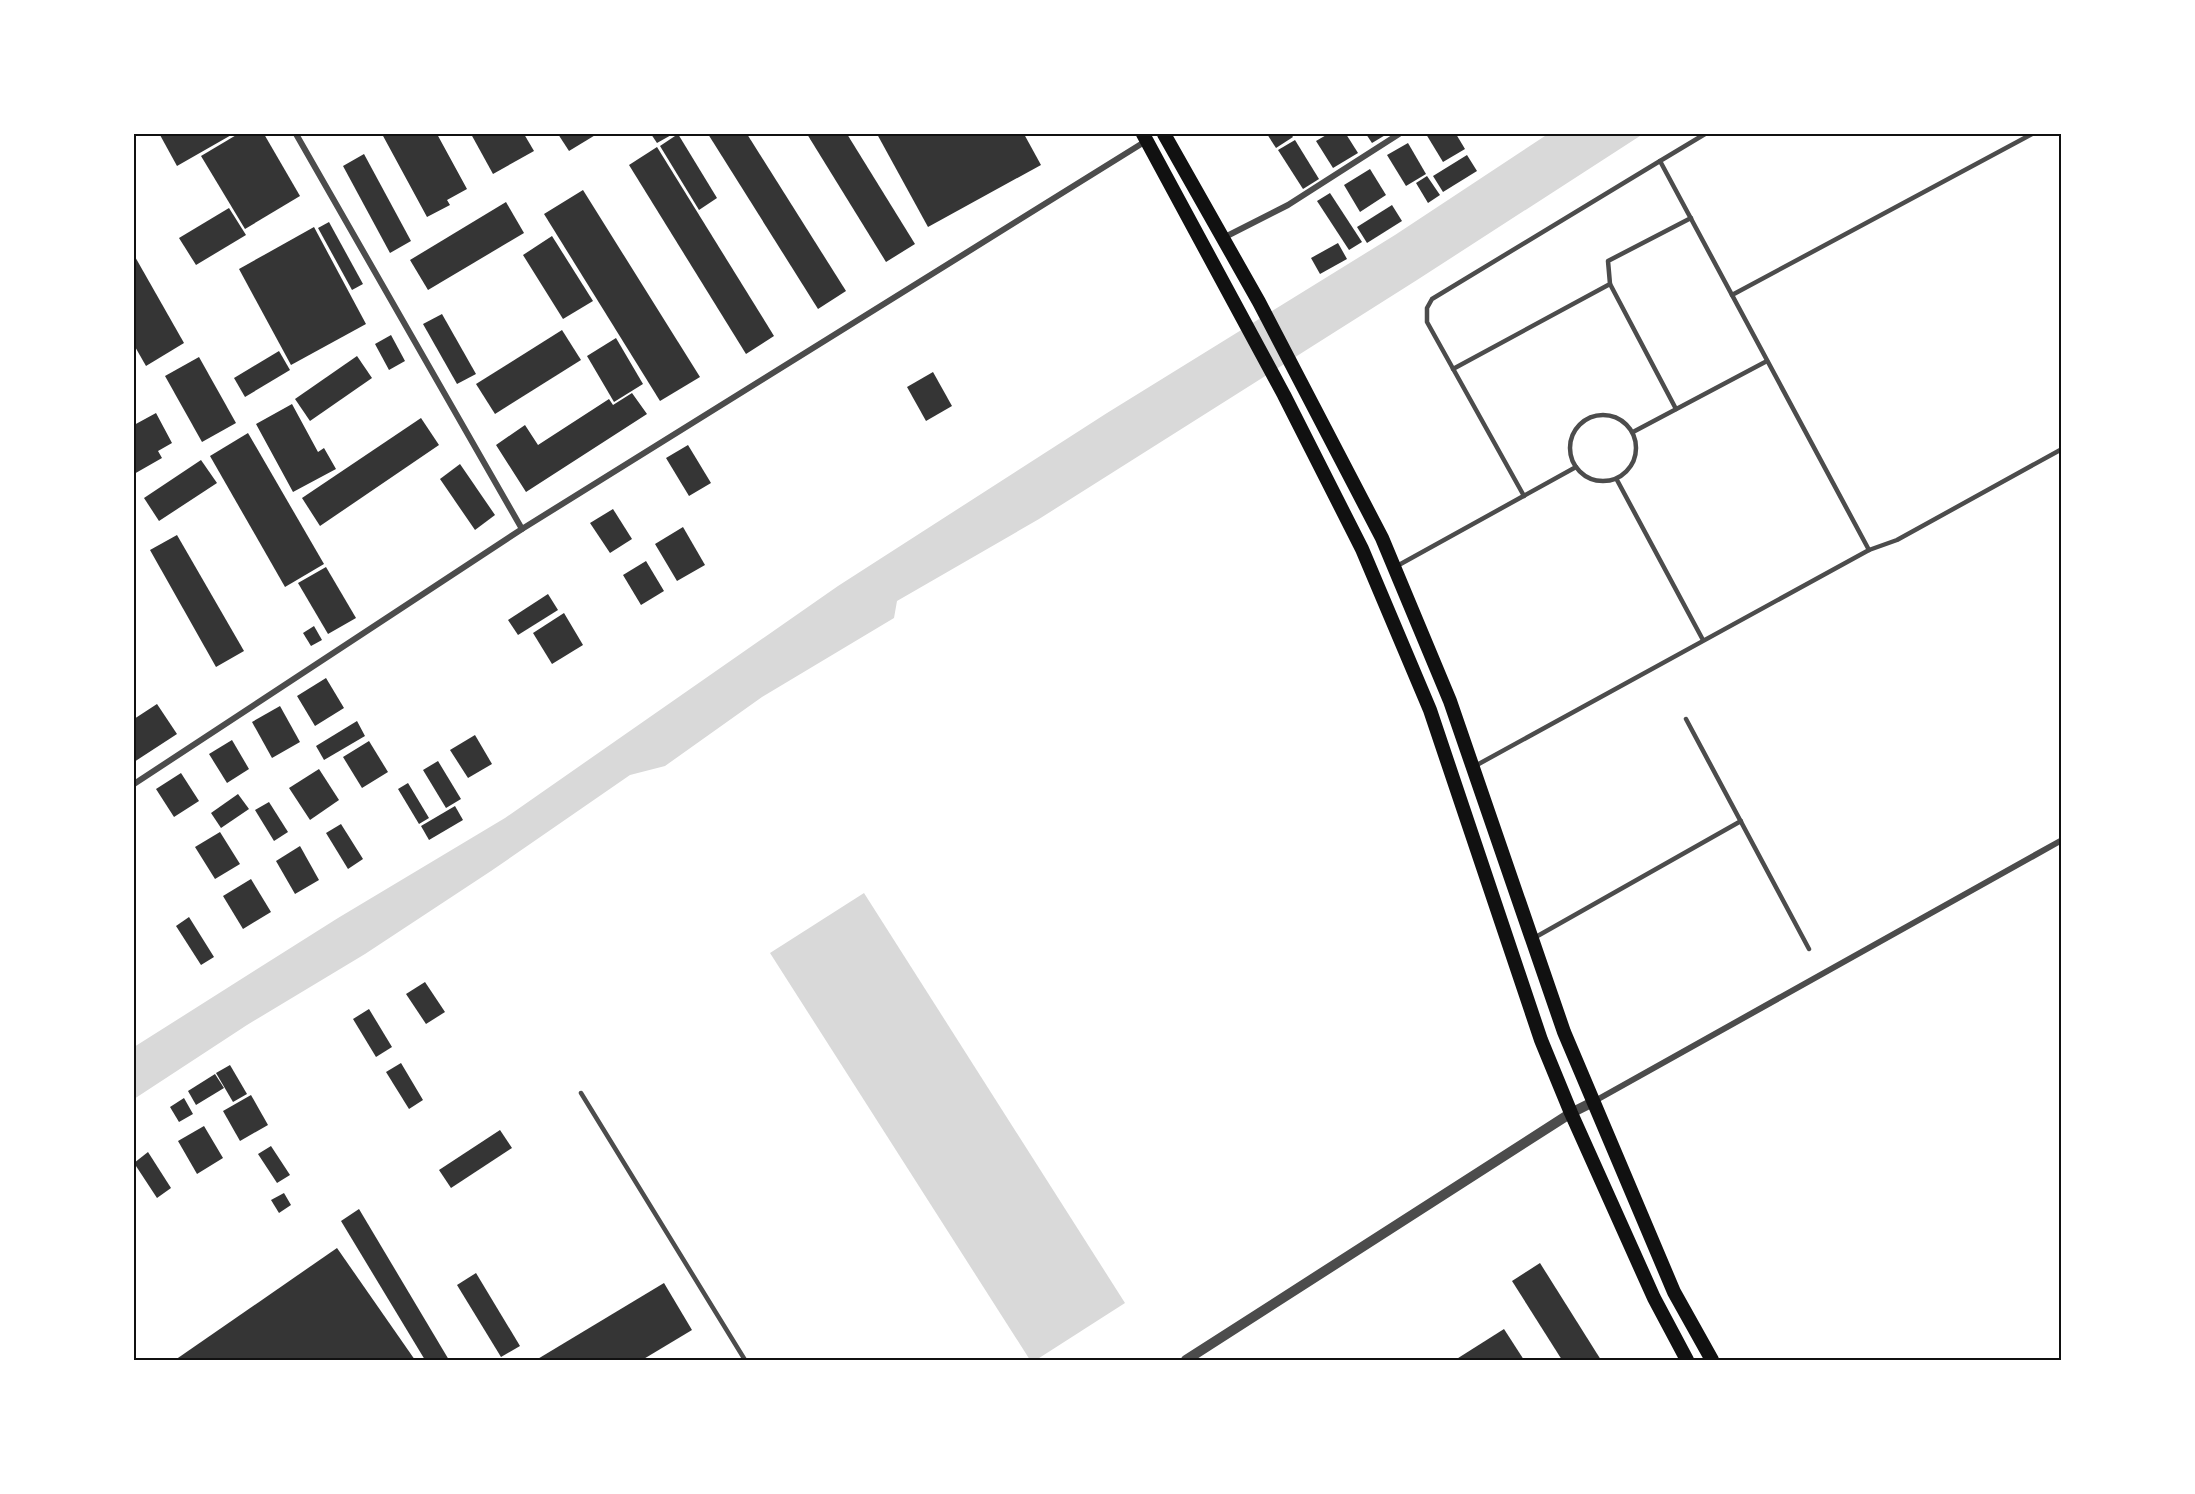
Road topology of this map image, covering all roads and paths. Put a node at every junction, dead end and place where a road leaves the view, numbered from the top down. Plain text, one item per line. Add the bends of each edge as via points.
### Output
1 (296, 134) edge
2 (1164, 134) edge
3 (1399, 134) edge
4 (1705, 134) edge
5 (2031, 134) edge
6 (1145, 137) edge
7 (1660, 161) junction
8 (1691, 218) junction
9 (1223, 238) junction
10 (1610, 284) junction
11 (1732, 295) junction
12 (1767, 361) junction
13 (1453, 369) junction
14 (1676, 409) junction
15 (1633, 432) junction
16 (2061, 449) edge
17 (1576, 467) junction
18 (1617, 480) junction
19 (1524, 496) junction
20 (522, 529) junction
21 (1869, 549) junction
22 (1395, 567) junction
23 (1373, 575) junction
24 (1703, 640) junction
25 (1686, 719) dead end
26 (1473, 767) junction
27 (134, 783) edge
28 (1741, 821) junction
29 (2061, 840) edge
30 (1532, 939) junction
31 (1809, 949) dead end
32 (581, 1093) dead end
33 (1593, 1102) junction
34 (1571, 1113) junction
35 (746, 1360) edge
36 (1186, 1360) edge
37 (1688, 1360) edge
38 (1712, 1360) edge

1 - 20 street
2 - 9 main road
3 - 9 street via 1288,205
4 - 7 lane
5 - 11 lane
6 - 20 street
6 - 23 main road via 1284,395
7 - 8 lane
7 - 13 lane via 1432,299 1427,322
8 - 10 lane via 1608,261
8 - 11 lane
9 - 22 main road via 1303,384
10 - 13 lane
10 - 14 lane
11 - 12 lane
12 - 14 lane
12 - 21 lane
13 - 19 lane
14 - 15 lane
15 - 17 lane via 1617,417 1605,414 1584,420 1574,431 1570,444
15 - 18 lane via 1635,460
16 - 21 lane via 1897,540
17 - 18 lane via 1589,479
17 - 19 lane
18 - 24 lane
19 - 22 lane
20 - 27 street
21 - 24 lane
22 - 23 main road
22 - 26 main road
23 - 34 main road via 1430,710 1541,1040
24 - 26 lane
25 - 28 lane
26 - 30 main road
28 - 30 lane
28 - 31 lane
29 - 33 street
30 - 33 main road
32 - 35 lane
33 - 34 street
33 - 38 main road via 1674,1292
34 - 36 street
34 - 37 main road via 1654,1298

